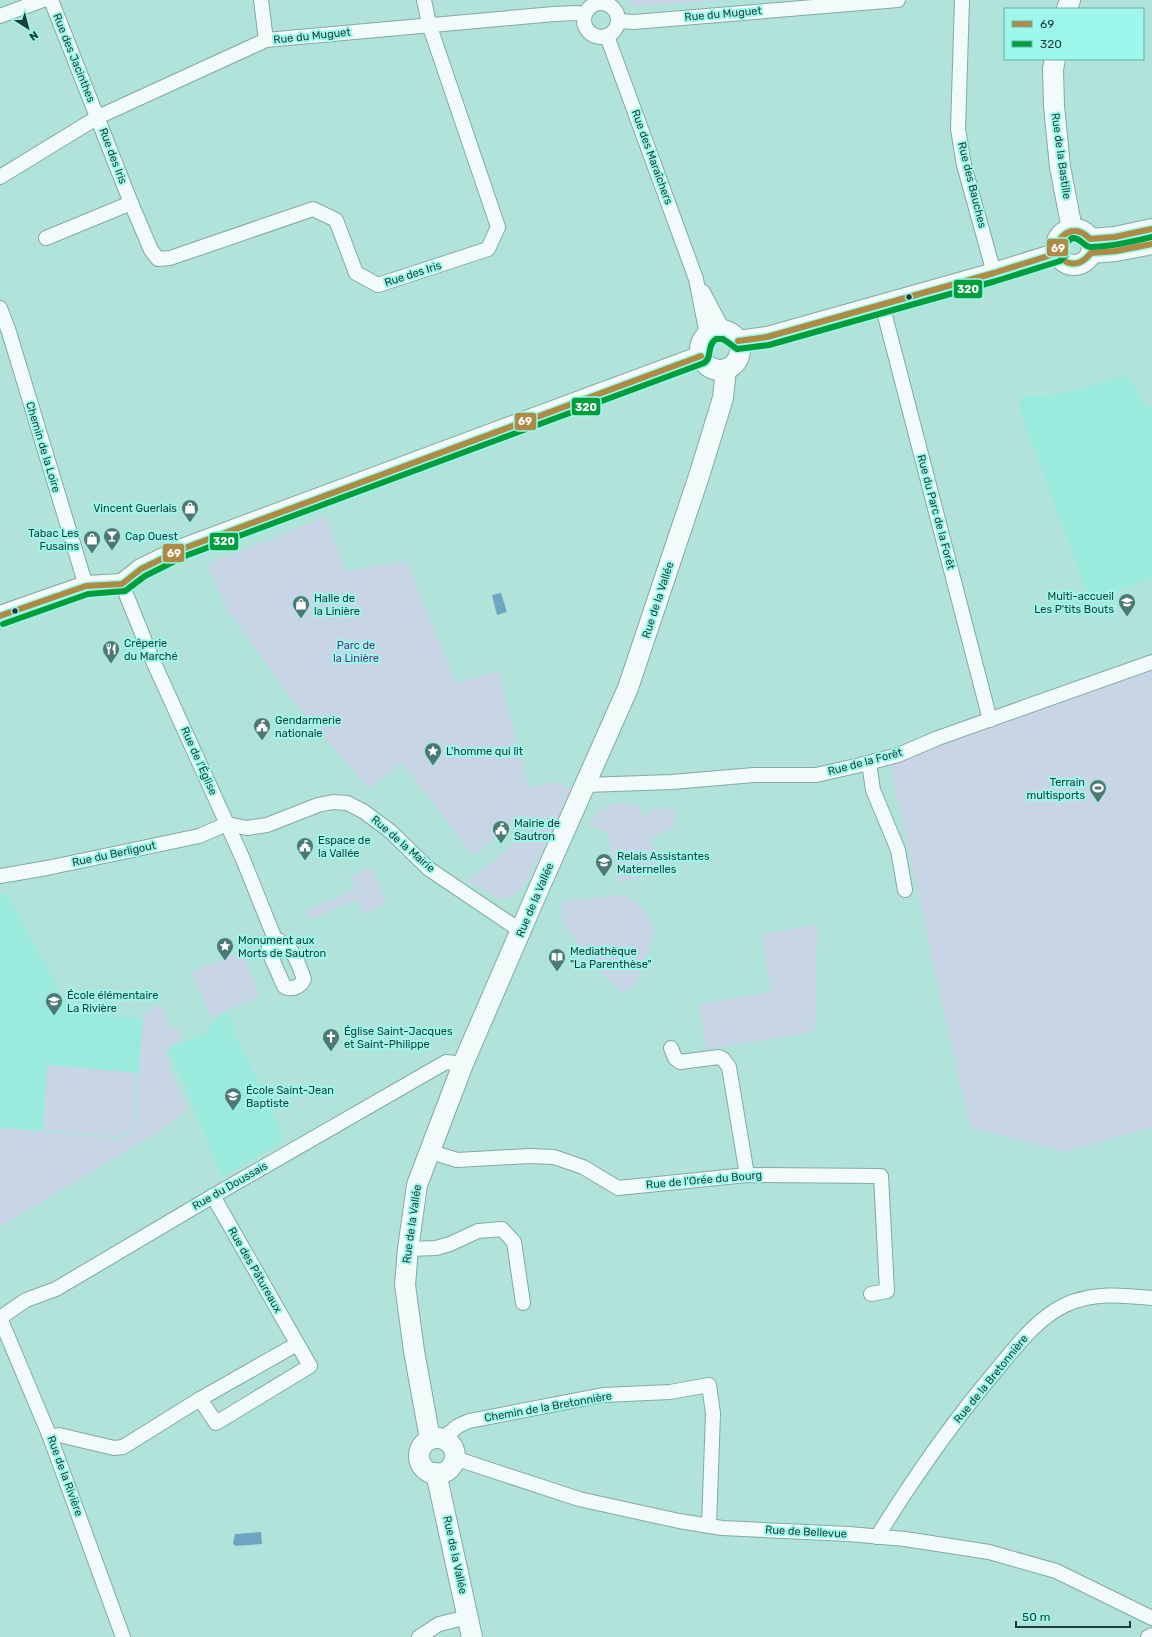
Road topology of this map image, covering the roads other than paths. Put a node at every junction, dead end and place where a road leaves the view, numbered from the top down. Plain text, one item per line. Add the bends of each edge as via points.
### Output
1 (43, 0) edge
2 (51, 0) edge
3 (262, 0) edge
4 (424, 0) edge
5 (898, 0) edge
6 (962, 0) edge
7 (584, 15) junction
8 (0, 16) edge
9 (619, 21) junction
10 (430, 24) junction
11 (607, 36) junction
12 (266, 40) junction
13 (1056, 60) edge
14 (98, 117) junction
15 (0, 177) edge
16 (131, 203) junction
17 (1072, 229) junction
18 (1152, 229) edge
19 (46, 238) dead end
20 (1152, 244) edge
21 (1091, 246) junction
22 (1058, 253) junction
23 (994, 274) junction
24 (882, 304) junction
25 (0, 308) edge
26 (722, 335) junction
27 (701, 356) junction
28 (726, 369) junction
29 (122, 584) junction
30 (86, 586) junction
31 (0, 616) edge
32 (1152, 662) edge
33 (990, 720) junction
34 (869, 763) junction
35 (586, 785) junction
36 (227, 824) junction
37 (0, 876) edge
38 (905, 890) dead end
39 (521, 931) junction
40 (275, 939) dead end
41 (671, 1048) dead end
42 (463, 1064) junction
43 (428, 1151) junction
44 (747, 1175) junction
45 (213, 1196) junction
46 (408, 1249) junction
47 (871, 1294) dead end
48 (1152, 1298) edge
49 (523, 1303) dead end
50 (0, 1318) edge
51 (298, 1344) junction
52 (200, 1399) junction
53 (50, 1437) junction
54 (436, 1439) junction
55 (454, 1458) junction
56 (436, 1473) junction
57 (709, 1526) junction
58 (877, 1537) junction
59 (468, 1617) junction
60 (1152, 1618) edge
61 (1152, 1635) edge
62 (123, 1637) edge
63 (419, 1637) edge
64 (472, 1637) edge
65 (1148, 1637) edge

1 - 8 street
2 - 14 street, Rue des Jacinthes
3 - 12 street
4 - 10 street
5 - 9 street, Rue du Muguet via 634,22
6 - 23 street, Rue des Bauches via 958,129 964,165
7 - 9 street via 591,6 601,2 616,10
7 - 10 street, Rue du Muguet via 554,14
7 - 11 street via 585,26 591,34
9 - 11 street via 615,30
10 - 12 street, Rue du Muguet
10 - 16 street, Rue des Iris via 498,227 488,249 378,285 356,274 336,220 313,210 170,258 158,259 151,250
11 - 26 street, Rue des Maraîchers via 696,279
12 - 14 street, Rue du Muguet
13 - 17 street, Rue de la Bastille via 1054,77 1057,137
14 - 15 street, Rue du Muguet
14 - 16 street, Rue des Iris
16 - 19 street
17 - 21 street via 1082,231
17 - 22 street via 1066,231 1058,240
18 - 21 street via 1115,237
20 - 21 street via 1116,252
21 - 22 street via 1085,261 1075,265 1065,262
22 - 23 street
23 - 24 street
24 - 26 street via 766,337
24 - 33 street, Rue du Parc de la Forêt
25 - 30 street, Chemin de la Loire
26 - 27 street via 701,344
26 - 28 street via 740,352 735,363
27 - 28 street via 712,368
27 - 29 street via 182,549 142,569
28 - 35 street, Rue de la Vallée via 721,405 639,659
29 - 30 street
29 - 36 street, Rue de l'Église via 153,661
30 - 31 street
32 - 33 street, Rue de la Forêt
33 - 34 street, Rue de la Forêt via 898,755
34 - 35 street, Rue de la Forêt via 816,775 754,775 672,782
34 - 38 street via 873,790 898,850
35 - 39 street, Rue de la Vallée
36 - 37 street, Rue du Berligout via 199,836
36 - 39 street, Rue de la Mairie via 247,828 267,825 318,805 347,803 363,810 390,831 429,869
36 - 40 street, Rue de l'Église
39 - 42 street, Rue de la Vallée
41 - 44 street via 675,1058 680,1062 719,1057 729,1066
42 - 43 street, Rue de la Vallée
42 - 45 street, Rue du Doussais via 446,1062
43 - 44 street, Rue de l'Orée du Bourg via 457,1160 554,1157 583,1167 618,1188
43 - 46 street, Rue de la Vallée via 417,1185
44 - 47 street, Rue de l'Orée du Bourg via 881,1176 887,1291
45 - 50 street, Rue du Doussais via 56,1289 26,1300
45 - 51 street, Rue des Pâtureaux
46 - 49 street via 436,1248 478,1231 502,1229 514,1242
46 - 54 street, Rue de la Vallée via 405,1285 414,1351
48 - 58 street, Rue de la Bretonnière via 1116,1295 1090,1298 1066,1305 1048,1315 1023,1338 971,1400 923,1466
50 - 53 street, Rue de la Rivière
51 - 52 street
51 - 52 street, Rue des Pâtureaux via 310,1366 216,1423
52 - 53 street via 123,1447 114,1448 59,1435
53 - 62 street, Rue de la Rivière
54 - 55 street via 452,1446
54 - 56 street via 421,1447 419,1458 425,1469
54 - 57 street, Chemin de la Bretonnière via 469,1421 603,1395 670,1392 709,1385 713,1413
55 - 56 street via 446,1471
55 - 57 street, Rue de Bellevue via 579,1499
56 - 59 street, Rue de la Vallée
57 - 58 street, Rue de Bellevue
58 - 60 street, Rue de Bellevue via 989,1552 1056,1571
59 - 63 street via 439,1624
59 - 64 street, Rue de la Vallée
61 - 65 street

